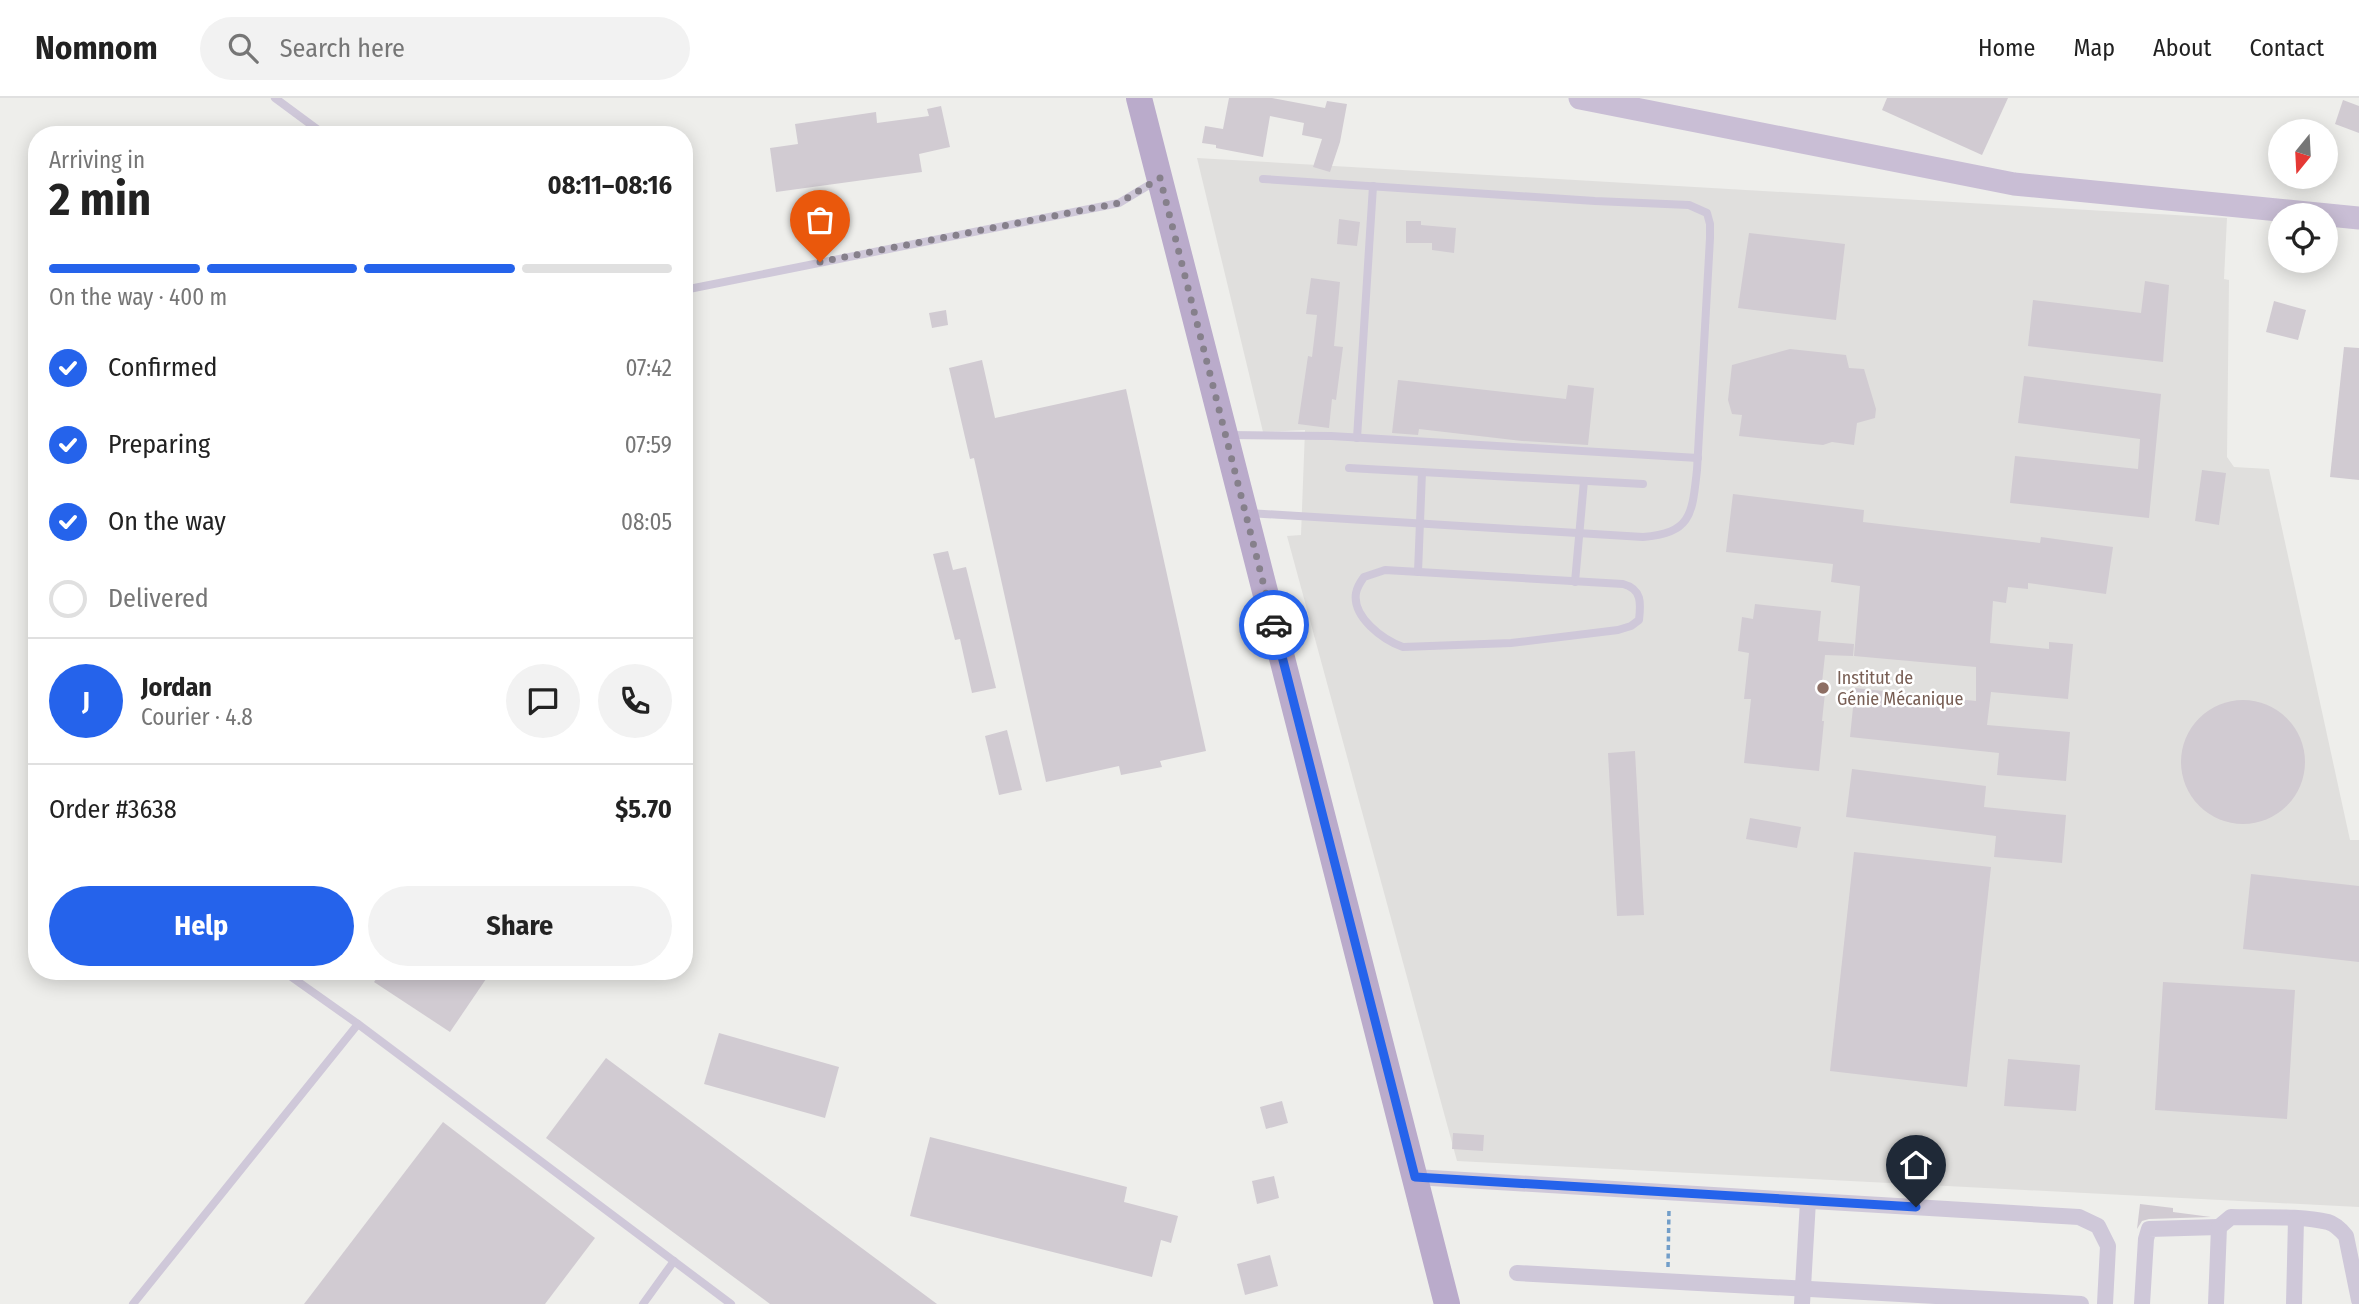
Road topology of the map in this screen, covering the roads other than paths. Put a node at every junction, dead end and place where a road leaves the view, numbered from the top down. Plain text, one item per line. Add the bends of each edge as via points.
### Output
1 (275, 98) edge
2 (1139, 98) edge
3 (1580, 98) edge
4 (313, 126) edge
5 (1160, 178) junction
6 (1263, 179) dead end
7 (1373, 186) junction
8 (2359, 218) edge
9 (693, 288) edge
10 (1225, 435) junction
11 (1357, 438) junction
12 (1698, 458) junction
13 (1349, 468) dead end
14 (1422, 472) junction
15 (1584, 481) junction
16 (1643, 484) dead end
17 (1245, 513) junction
18 (1420, 522) junction
19 (1578, 533) junction
20 (1418, 572) junction
21 (1575, 582) junction
22 (296, 980) edge
23 (358, 1024) junction
24 (1415, 1177) junction
25 (1808, 1201) junction
26 (2296, 1219) junction
27 (2219, 1227) junction
28 (674, 1261) junction
29 (1517, 1273) dead end
30 (1802, 1296) edge
31 (2359, 1300) edge
32 (133, 1304) edge
33 (643, 1304) edge
34 (731, 1304) edge
35 (1447, 1304) edge
36 (2081, 1304) edge
37 (2105, 1304) edge
38 (2142, 1304) edge
39 (2216, 1304) edge
40 (2294, 1304) edge

1 - 4 lane
2 - 5 main road
3 - 8 street via 2014,184
5 - 9 lane via 1119,203
5 - 10 main road
6 - 7 lane
7 - 11 lane
7 - 12 lane via 1689,205 1707,213 1710,238
10 - 11 lane
10 - 17 main road
11 - 12 lane
12 - 19 lane via 1693,506 1682,527 1643,537
13 - 14 lane
14 - 15 lane
14 - 18 lane
15 - 16 lane
15 - 19 lane
17 - 18 lane
17 - 24 main road
18 - 19 lane
18 - 20 lane
19 - 21 lane
20 - 21 lane
20 - 21 lane via 1368,574 1356,592 1357,605 1370,626 1388,642 1403,647 1511,643 1618,630 1639,620 1641,604 1633,587
22 - 23 lane
23 - 28 lane
23 - 32 lane
24 - 25 street
24 - 35 main road
25 - 30 street
25 - 37 street via 2079,1217 2098,1226 2108,1246
26 - 27 street via 2231,1217
26 - 31 street via 2329,1222 2346,1236
26 - 40 street
27 - 38 street via 2150,1229
27 - 39 street
28 - 33 lane
28 - 34 lane
29 - 30 street
30 - 36 street

